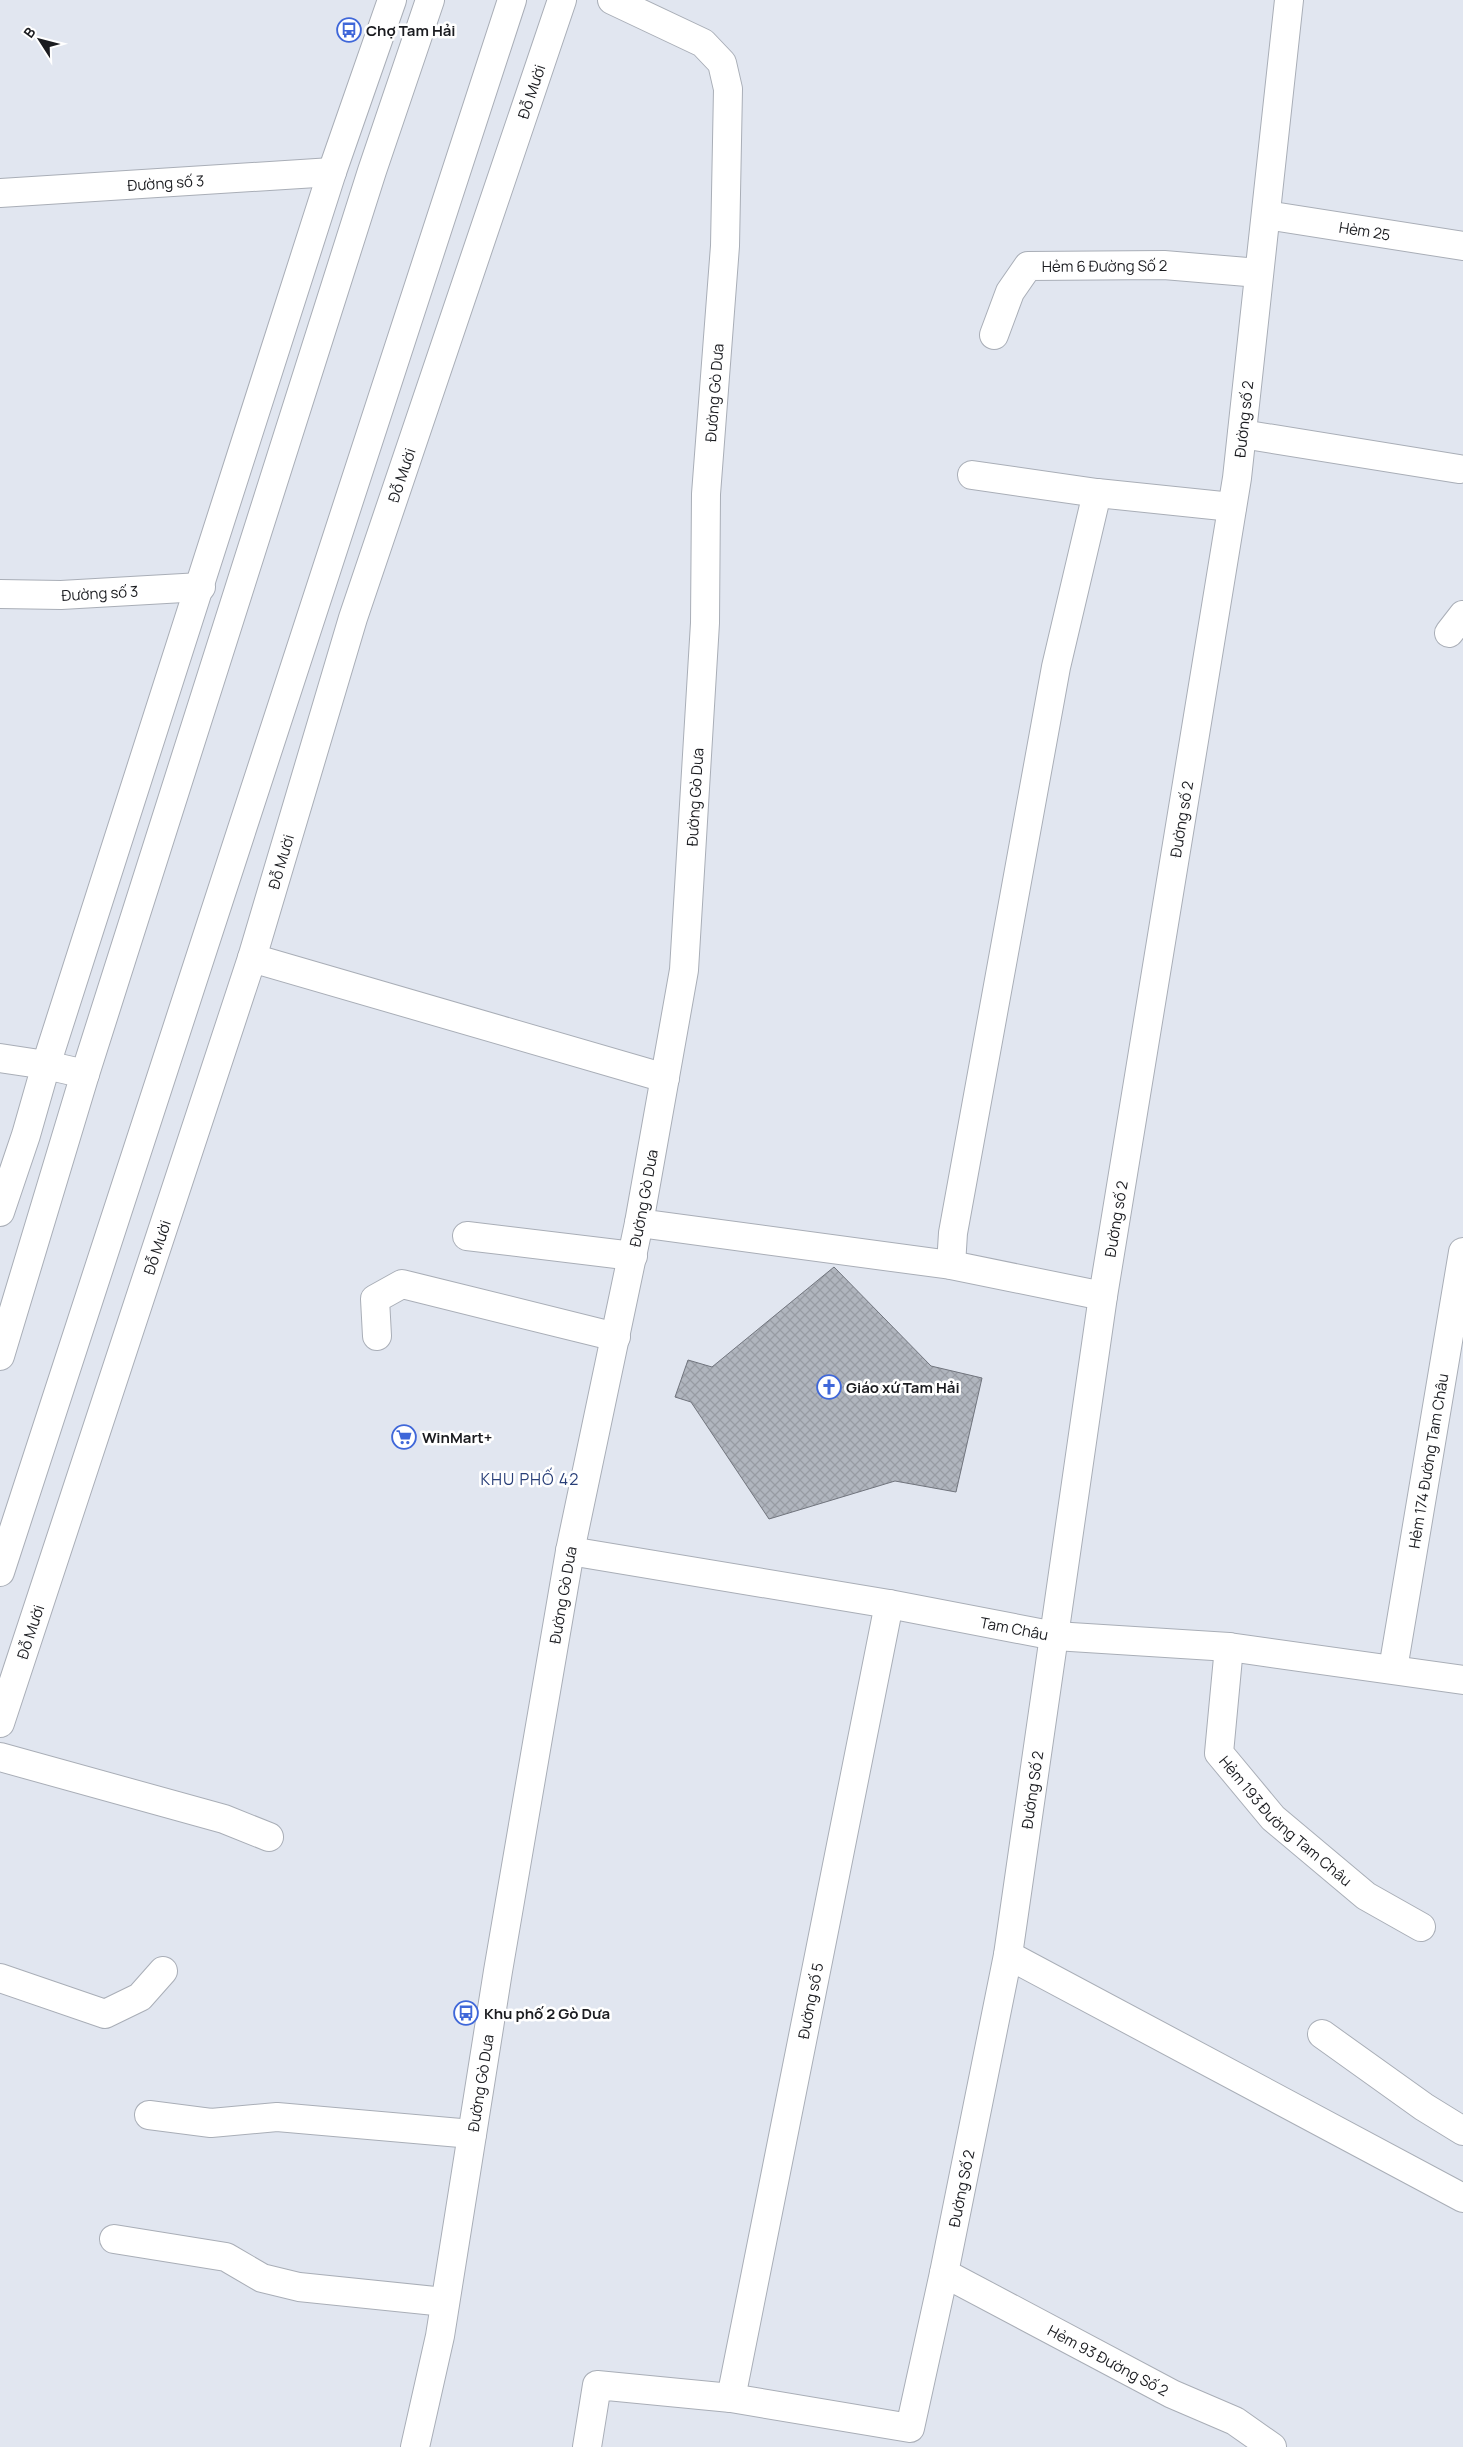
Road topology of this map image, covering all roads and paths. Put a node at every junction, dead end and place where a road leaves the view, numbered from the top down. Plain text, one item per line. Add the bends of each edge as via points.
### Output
1 (392, 0) edge
2 (430, 0) edge
3 (512, 0) edge
4 (562, 0) edge
5 (612, 0) edge
6 (1289, 0) edge
7 (332, 172) junction
8 (0, 192) edge
9 (1266, 216) junction
10 (1463, 246) edge
11 (1259, 273) junction
12 (994, 335) dead end
13 (1242, 434) junction
14 (1459, 469) dead end
15 (972, 475) dead end
16 (1097, 492) junction
17 (1232, 507) junction
18 (332, 555) junction
19 (201, 588) junction
20 (0, 594) edge
21 (353, 618) junction
22 (252, 958) junction
23 (0, 1058) edge
24 (46, 1065) junction
25 (85, 1074) junction
26 (665, 1078) junction
27 (0, 1212) edge
28 (639, 1223) junction
29 (467, 1236) dead end
30 (1463, 1252) edge
31 (632, 1256) junction
32 (951, 1265) junction
33 (1103, 1296) junction
34 (377, 1336) dead end
35 (616, 1337) junction
36 (0, 1356) edge
37 (570, 1551) junction
38 (0, 1572) edge
39 (889, 1604) junction
40 (1054, 1636) junction
41 (1229, 1647) junction
42 (1393, 1669) junction
43 (1463, 1680) edge
44 (0, 1723) edge
45 (0, 1757) edge
46 (269, 1837) dead end
47 (1421, 1927) dead end
48 (1008, 1955) junction
49 (163, 1971) dead end
50 (0, 1978) edge
51 (1322, 2034) dead end
52 (149, 2115) dead end
53 (1463, 2131) edge
54 (472, 2134) junction
55 (1463, 2198) edge
56 (114, 2239) dead end
57 (944, 2272) junction
58 (445, 2302) junction
59 (731, 2398) junction
60 (415, 2447) edge
61 (587, 2447) edge
62 (1272, 2447) edge

1 - 7 main road
2 - 25 main road via 372,171
3 - 18 main road
4 - 21 main road, Đỗ Mười
5 - 26 main road, Đường Gò Dưa via 703,43 722,63 728,89 725,246 706,494 705,623 684,970
6 - 9 main road, Đường số 2
7 - 8 main road, Đường số 3
7 - 19 main road
9 - 10 main road, Hèm 25
9 - 11 main road, Đường số 2
11 - 12 main road, Hẻm 6 Đường Số 2 via 1164,265 1028,266 1010,292
11 - 13 main road, Đường số 2
13 - 14 main road
13 - 17 main road, Đường số 2
15 - 16 main road
16 - 17 main road
16 - 32 main road via 1056,667 953,1233
17 - 33 main road, Đường số 2
18 - 21 main road
18 - 38 main road
19 - 20 main road, Đường số 3 via 61,595
19 - 24 main road
21 - 22 main road, Đỗ Mười
22 - 26 main road
22 - 44 main road, Đỗ Mười
23 - 24 main road
24 - 25 main road
24 - 27 main road
25 - 36 main road
26 - 28 main road, Đường Gò Dưa
28 - 31 main road, Đường Gò Dưa
28 - 32 main road
29 - 31 main road
30 - 42 main road, Hẻm 174 Đường Tam Châu
31 - 35 main road, Đường Gò Dưa
32 - 33 main road
33 - 40 main road, Đường số 2
34 - 35 main road via 375,1299 402,1284
35 - 37 main road, Đường Gò Dưa
37 - 39 main road, Tam Châu
37 - 54 main road, Đường Gò Dưa
39 - 40 main road, Tam Châu
39 - 59 main road, Đường số 5
40 - 41 main road, Tam Châu
40 - 48 main road, Đường Số 2
41 - 42 main road, Tam Châu
41 - 47 main road, Hẻm 193 Đường Tam Châu via 1219,1753 1272,1818 1366,1896
42 - 43 main road, Tam Châu
45 - 46 main road via 224,1819
48 - 55 main road
48 - 57 main road, Đường Số 2
49 - 50 main road via 140,1997 105,2014
51 - 53 main road
52 - 54 main road via 211,2123 277,2117
54 - 58 main road, Đường Gò Dưa
56 - 58 main road via 226,2257 262,2278 299,2287
57 - 59 main road, Đường Số 2 via 910,2428
57 - 62 main road, Hẻm 93 Đường Số 2 via 1172,2394 1235,2421
58 - 60 main road, Đường Gò Dưa
59 - 61 main road, Đường Số 2 via 597,2385

